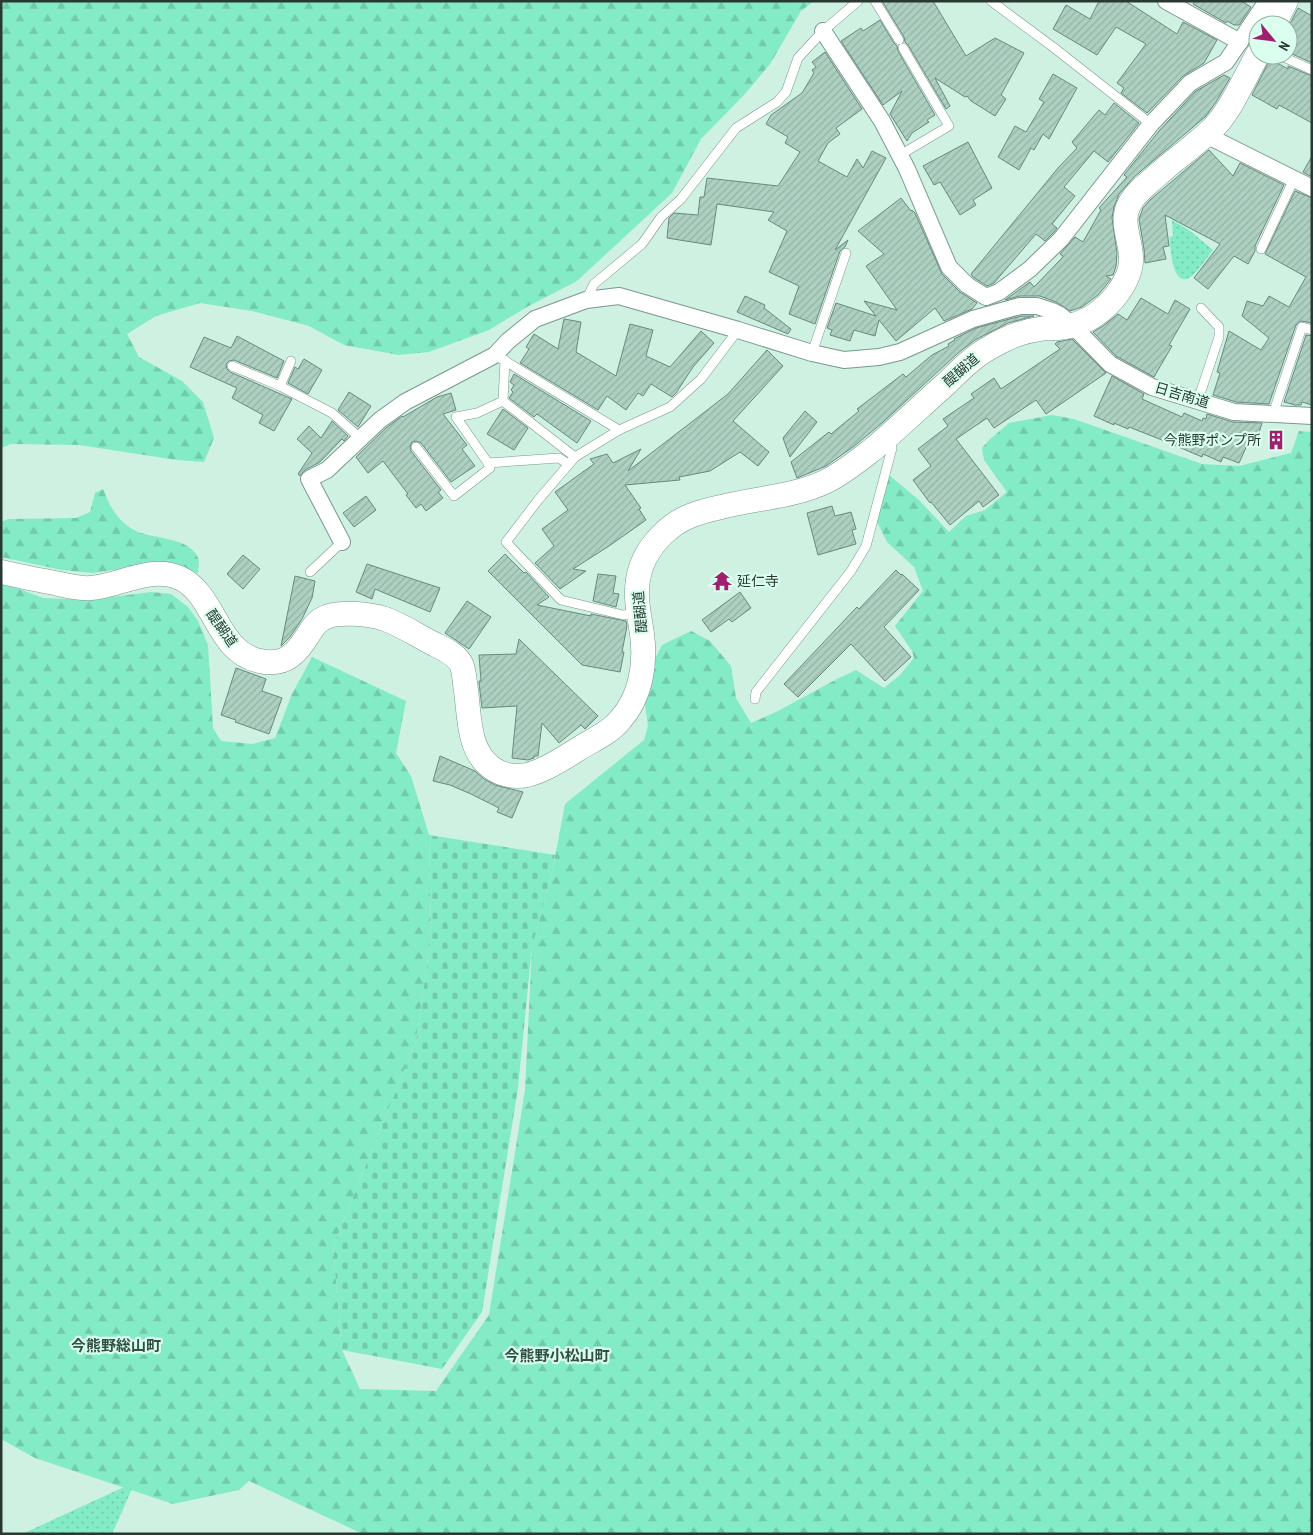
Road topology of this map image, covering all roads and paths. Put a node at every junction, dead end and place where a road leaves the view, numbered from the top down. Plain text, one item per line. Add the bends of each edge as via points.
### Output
1 (858, 1) edge
2 (874, 1) edge
3 (990, 1) edge
4 (1166, 1) edge
5 (1267, 1) edge
6 (1286, 1) edge
7 (1262, 15) edge
8 (1279, 15) edge
9 (823, 31) junction
10 (1248, 47) edge
11 (1248, 49) edge
12 (1248, 51) edge
13 (1298, 64) edge
14 (1312, 70) edge
15 (1151, 124) junction
16 (1206, 135) junction
17 (900, 155) junction
18 (1294, 179) junction
19 (1312, 188) edge
20 (1261, 249) dead end
21 (846, 253) dead end
22 (586, 300) junction
23 (1201, 308) dead end
24 (1072, 326) junction
25 (738, 330) junction
26 (1312, 330) edge
27 (812, 353) junction
28 (500, 358) junction
29 (290, 361) dead end
30 (232, 366) dead end
31 (280, 386) junction
32 (1198, 400) junction
33 (503, 401) junction
34 (1273, 414) junction
35 (1312, 416) edge
36 (619, 430) junction
37 (891, 434) junction
38 (360, 438) junction
39 (416, 447) dead end
40 (574, 457) junction
41 (488, 463) junction
42 (568, 464) junction
43 (342, 542) joint
44 (1, 572) edge
45 (310, 572) dead end
46 (639, 613) junction
47 (755, 699) dead end

1 - 9 lane
2 - 17 lane via 949,126
3 - 15 lane
4 - 10 street
5 - 7 street
6 - 8 main road
9 - 17 street via 882,121
9 - 22 lane via 798,58 786,92 778,102 736,128 642,244 594,284
11 - 15 street via 1190,83
12 - 16 main road, 醍醐道 via 1220,121
13 - 14 lane
15 - 17 street via 1061,240 1000,292 986,297 967,285 949,267
16 - 18 street
16 - 24 main road, 醍醐道 via 1133,198 1125,219 1132,261 1124,282 1103,310
18 - 19 street
18 - 20 lane
21 - 27 lane
22 - 25 street, 日吉南道 via 619,296
22 - 28 street, 日吉南道 via 535,319 508,341
23 - 32 lane via 1219,327
24 - 27 street, 日吉南道 via 1052,311 1037,306 1020,306 973,319 900,352 879,358 844,360
24 - 32 street, 日吉南道 via 1110,364 1152,387
24 - 37 main road, 醍醐道 via 1029,331 1001,341 963,366
25 - 27 street, 日吉南道
25 - 36 lane via 701,379 670,407
26 - 34 lane via 1302,327
28 - 33 lane
28 - 36 lane
28 - 38 street, 日吉南道 via 405,402
29 - 31 lane
30 - 31 lane
31 - 38 lane via 332,413
32 - 34 street, 日吉南道 via 1234,412
33 - 40 lane
33 - 41 lane via 477,413 456,417
34 - 35 street, 日吉南道
36 - 40 lane
37 - 46 main road, 醍醐道 via 831,480 796,492 696,512 676,522 644,558 637,590
37 - 47 lane via 892,448 866,546 851,571 756,692
38 - 43 street, 日吉南道 via 327,470 309,479
39 - 41 lane via 454,496 490,468
40 - 42 lane
41 - 42 lane via 559,458
42 - 46 lane via 506,542 561,600 623,615
43 - 45 lane
44 - 46 main road, 醍醐道 via 89,589 142,575 169,575 182,579 199,595 231,645 254,660 267,663 292,657 316,624 331,615 385,619 461,662 472,740 491,768 515,777 565,757 621,720 637,692 644,660

